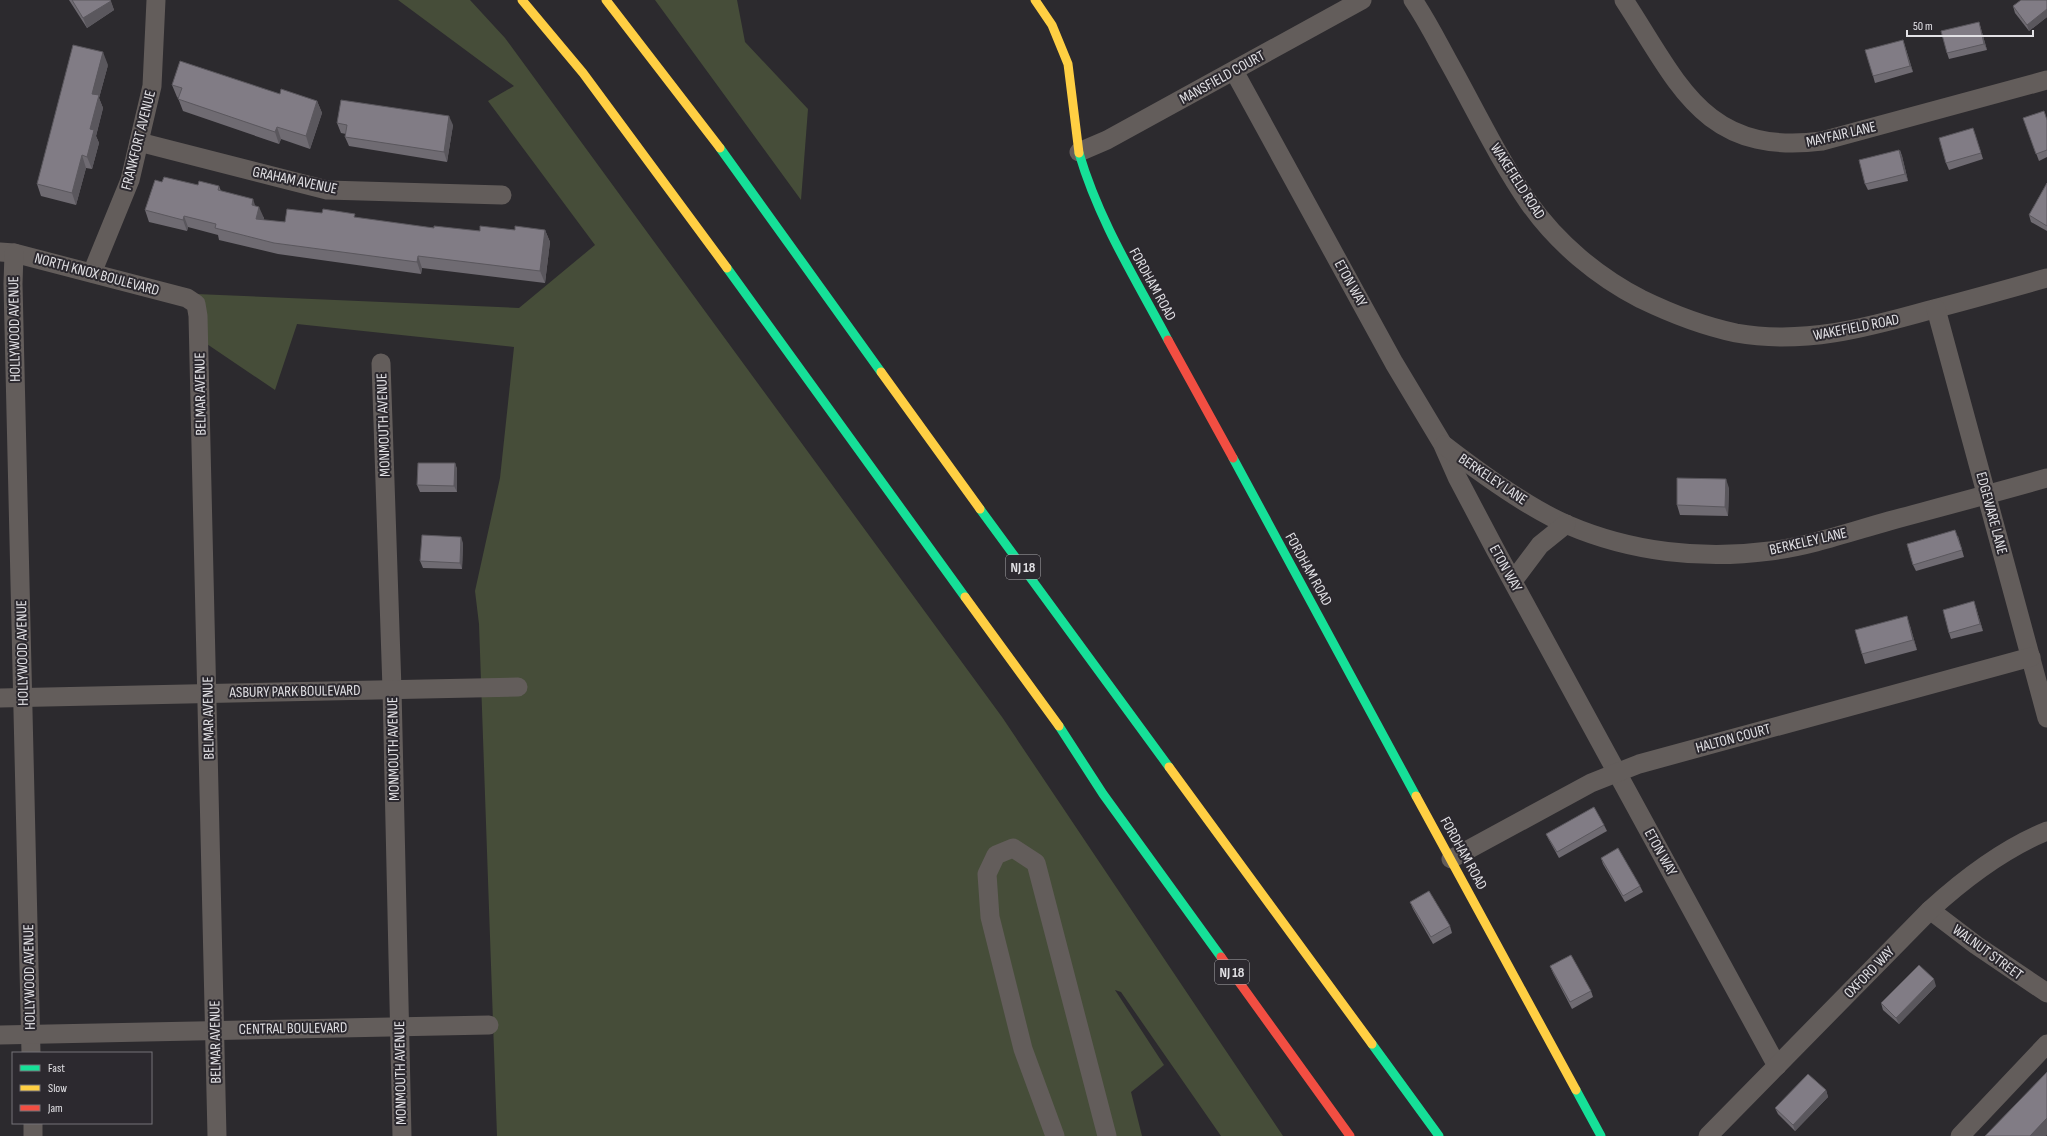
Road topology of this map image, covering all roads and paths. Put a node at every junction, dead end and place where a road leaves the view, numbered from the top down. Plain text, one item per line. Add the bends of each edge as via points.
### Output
1 (156, 0) edge
2 (522, 0) edge
3 (606, 0) edge
4 (1034, 0) edge
5 (1362, 0) edge
6 (1413, 0) edge
7 (1624, 0) edge
8 (1234, 70) junction
9 (2047, 80) edge
10 (139, 142) junction
11 (1080, 152) junction
12 (502, 195) dead end
13 (7, 252) edge
14 (92, 273) junction
15 (2047, 278) edge
16 (193, 301) joint
17 (1936, 309) junction
18 (381, 363) dead end
19 (1442, 444) junction
20 (2047, 478) edge
21 (1987, 495) junction
22 (1566, 524) junction
23 (1513, 581) junction
24 (2031, 657) junction
25 (518, 687) dead end
26 (392, 689) junction
27 (207, 692) junction
28 (22, 697) junction
29 (0, 698) edge
30 (2047, 718) edge
31 (1617, 772) junction
32 (2047, 831) edge
33 (1451, 859) junction
34 (1930, 910) junction
35 (2047, 993) edge
36 (489, 1025) dead end
37 (399, 1026) junction
38 (215, 1030) junction
39 (31, 1034) junction
40 (0, 1035) edge
41 (2047, 1044) edge
42 (31, 1052) edge
43 (1777, 1066) junction
44 (33, 1124) edge
45 (33, 1136) edge
46 (217, 1136) edge
47 (402, 1136) edge
48 (1055, 1136) edge
49 (1107, 1136) edge
50 (1350, 1136) edge
51 (1439, 1136) edge
52 (1601, 1136) edge
53 (1708, 1136) edge
54 (1960, 1136) edge

1 - 10 street, FRANKFORT AVENUE via 152,86
2 - 50 main road, NJ 18 via 583,73 678,200 1057,723 1103,794
3 - 51 main road, NJ 18 via 751,192
4 - 11 main road, FORDHAM ROAD via 1052,26 1068,64
5 - 8 street, MANSFIELD COURT
6 - 17 street, WAKEFIELD ROAD via 1508,170 1530,204 1573,252 1625,291 1700,324 1737,333 1773,336 1812,336 1844,332
7 - 9 street, MAYFAIR LANE via 1683,90 1696,105 1727,129 1760,141 1780,144 1822,141
8 - 11 street, MANSFIELD COURT via 1107,140
8 - 19 street, ETON WAY via 1394,363
10 - 12 street, GRAHAM AVENUE via 327,190
10 - 14 street, FRANKFORT AVENUE via 130,180
11 - 33 main road, FORDHAM ROAD via 1089,187 1103,220
13 - 14 street, NORTH KNOX BOULEVARD
13 - 28 street, HOLLYWOOD AVENUE via 13,284
14 - 16 street, NORTH KNOX BOULEVARD
15 - 17 street, WAKEFIELD ROAD
16 - 27 street, BELMAR AVENUE via 198,316
17 - 21 street, EDGEWARE LANE
18 - 26 street, MONMOUTH AVENUE
19 - 22 street, BERKELEY LANE via 1536,508
19 - 23 street, ETON WAY via 1460,484
20 - 21 street, BERKELEY LANE
21 - 22 street, BERKELEY LANE via 1798,546 1747,554 1699,555 1660,551 1608,539
21 - 24 street, EDGEWARE LANE
22 - 23 street via 1540,546
23 - 31 street, ETON WAY
24 - 30 street, EDGEWARE LANE
24 - 31 street, HALTON COURT
25 - 26 street, ASBURY PARK BOULEVARD
26 - 27 street, ASBURY PARK BOULEVARD
26 - 37 street, MONMOUTH AVENUE
27 - 28 street, ASBURY PARK BOULEVARD
27 - 38 street, BELMAR AVENUE
28 - 29 street, ASBURY PARK BOULEVARD
28 - 39 street, HOLLYWOOD AVENUE
31 - 33 street, HALTON COURT via 1591,783
31 - 43 street, ETON WAY
32 - 34 street, OXFORD WAY via 2004,853 1962,882
33 - 52 main road, FORDHAM ROAD
34 - 35 street, WALNUT STREET
34 - 43 street, OXFORD WAY
36 - 37 street, CENTRAL BOULEVARD
37 - 38 street, CENTRAL BOULEVARD
37 - 47 street, MONMOUTH AVENUE
38 - 39 street, CENTRAL BOULEVARD
38 - 46 street, BELMAR AVENUE
39 - 40 street, CENTRAL BOULEVARD
39 - 42 street, HOLLYWOOD AVENUE
41 - 54 street
43 - 53 street, OXFORD WAY
44 - 45 street
48 - 49 street via 1023,1049 990,917 987,874 996,855 1013,848 1036,863

